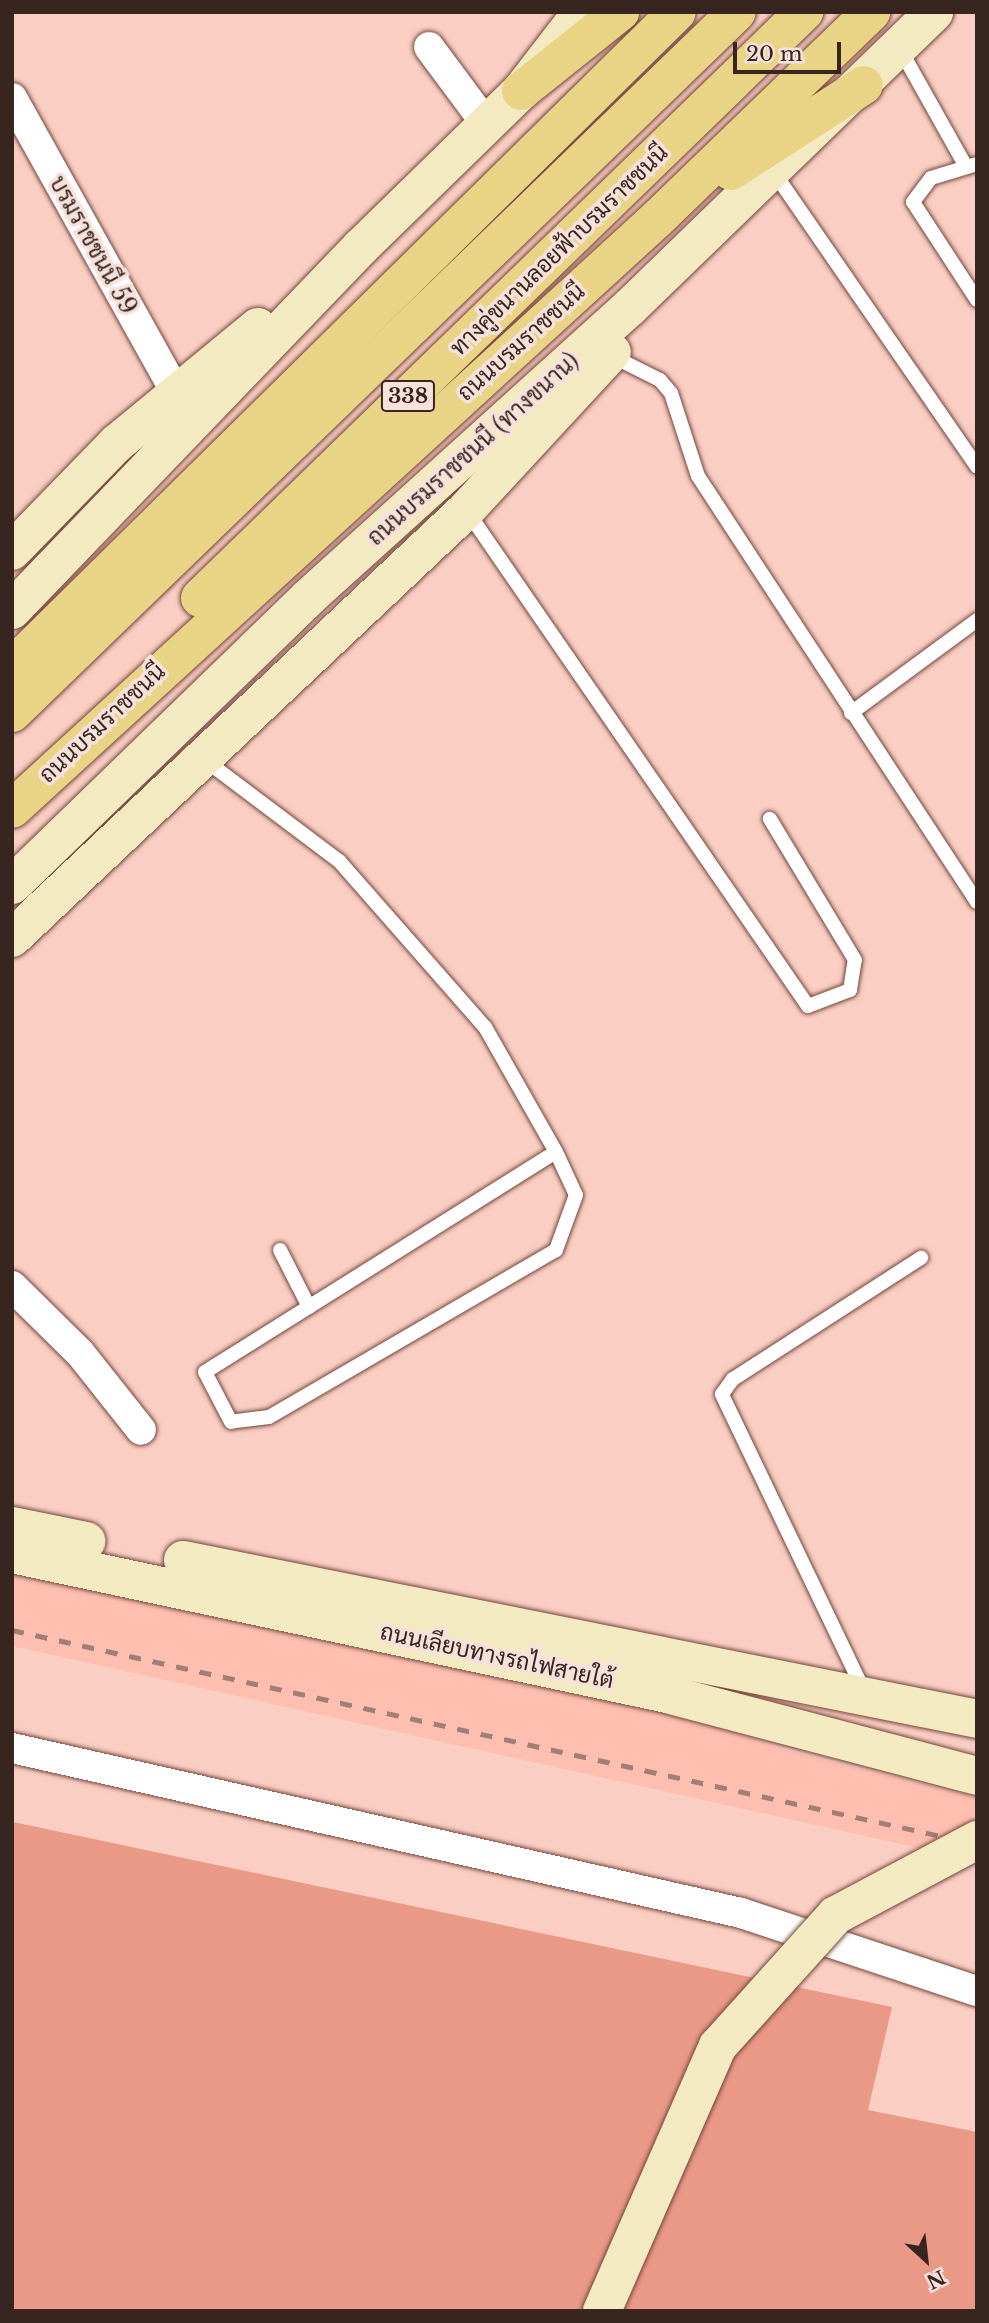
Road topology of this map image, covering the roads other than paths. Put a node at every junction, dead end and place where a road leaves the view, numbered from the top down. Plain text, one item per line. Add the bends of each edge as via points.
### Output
1 (582, 12) edge
2 (620, 12) edge
3 (677, 12) edge
4 (737, 12) edge
5 (804, 12) edge
6 (871, 12) edge
7 (934, 12) edge
8 (429, 47) dead end
9 (899, 47) junction
10 (864, 85) junction
11 (521, 91) junction
12 (12, 98) edge
13 (486, 125) junction
14 (971, 164) edge
15 (772, 170) junction
16 (657, 219) junction
17 (361, 247) junction
18 (977, 300) edge
19 (629, 308) junction
20 (610, 355) junction
21 (175, 391) junction
22 (977, 467) edge
23 (466, 510) junction
24 (12, 551) edge
25 (12, 610) edge
26 (977, 620) edge
27 (18, 662) edge
28 (12, 713) edge
29 (851, 713) junction
30 (204, 759) junction
31 (12, 780) edge
32 (12, 809) edge
33 (769, 819) dead end
34 (12, 885) edge
35 (977, 902) edge
36 (12, 938) edge
37 (556, 1152) junction
38 (280, 1250) dead end
39 (921, 1258) dead end
40 (12, 1286) edge
41 (309, 1307) junction
42 (141, 1430) dead end
43 (12, 1526) edge
44 (12, 1554) edge
45 (868, 1699) junction
46 (977, 1719) edge
47 (12, 1748) edge
48 (977, 1776) edge
49 (977, 1840) edge
50 (977, 1991) edge
51 (618, 2273) junction
52 (602, 2311) edge
53 (611, 2311) edge

1 - 11 main road
2 - 11 main road
3 - 27 main road
4 - 28 main road, ทางคู่ขนานลอยฟ้าบรมราชชนนี / 338
5 - 31 main road, ทางคู่ขนานลอยฟ้าบรมราชชนนี / 338
6 - 16 main road, ถนนบรมราชชนนี / 338
7 - 9 main road, ถนนบรมราชชนนี (ทางขนาน)
8 - 13 street
9 - 10 main road, ถนนบรมราชชนนี (ทางขนาน)
9 - 14 lane
10 - 15 main road, ถนนบรมราชชนนี (ทางขนาน)
10 - 16 main road
11 - 13 main road
12 - 21 street, บรมราชชนนี 59
13 - 17 main road
14 - 18 lane via 925,182 913,202
15 - 19 main road, ถนนบรมราชชนนี (ทางขนาน)
15 - 22 lane
16 - 32 main road, ถนนบรมราชชนนี / 338 via 101,722
17 - 21 main road
17 - 25 main road
19 - 20 main road
19 - 34 main road, ถนนบรมราชชนนี (ทางขนาน) via 309,597
20 - 23 main road
20 - 29 lane via 660,380 671,393 698,476
21 - 24 main road
23 - 30 main road
23 - 33 lane via 808,1006 850,990 855,960
26 - 29 lane
29 - 35 lane
30 - 36 main road
30 - 37 lane via 348,871 485,1027
37 - 41 lane
37 - 41 lane via 576,1195 556,1250 268,1417 230,1422 205,1372
38 - 41 lane
39 - 45 lane via 733,1380 722,1394
40 - 42 street via 80,1353
43 - 45 main road, ถนนเลียบทางรถไฟสายใต้
44 - 48 main road, ถนนเลียบทางรถไฟสายใต้ via 667,1694
45 - 46 main road, ถนนเลียบทางรถไฟสายใต้
47 - 50 street via 741,1913
49 - 51 main road, bridge via 836,1915 718,2046
51 - 52 main road, bridge
51 - 53 main road, bridge

